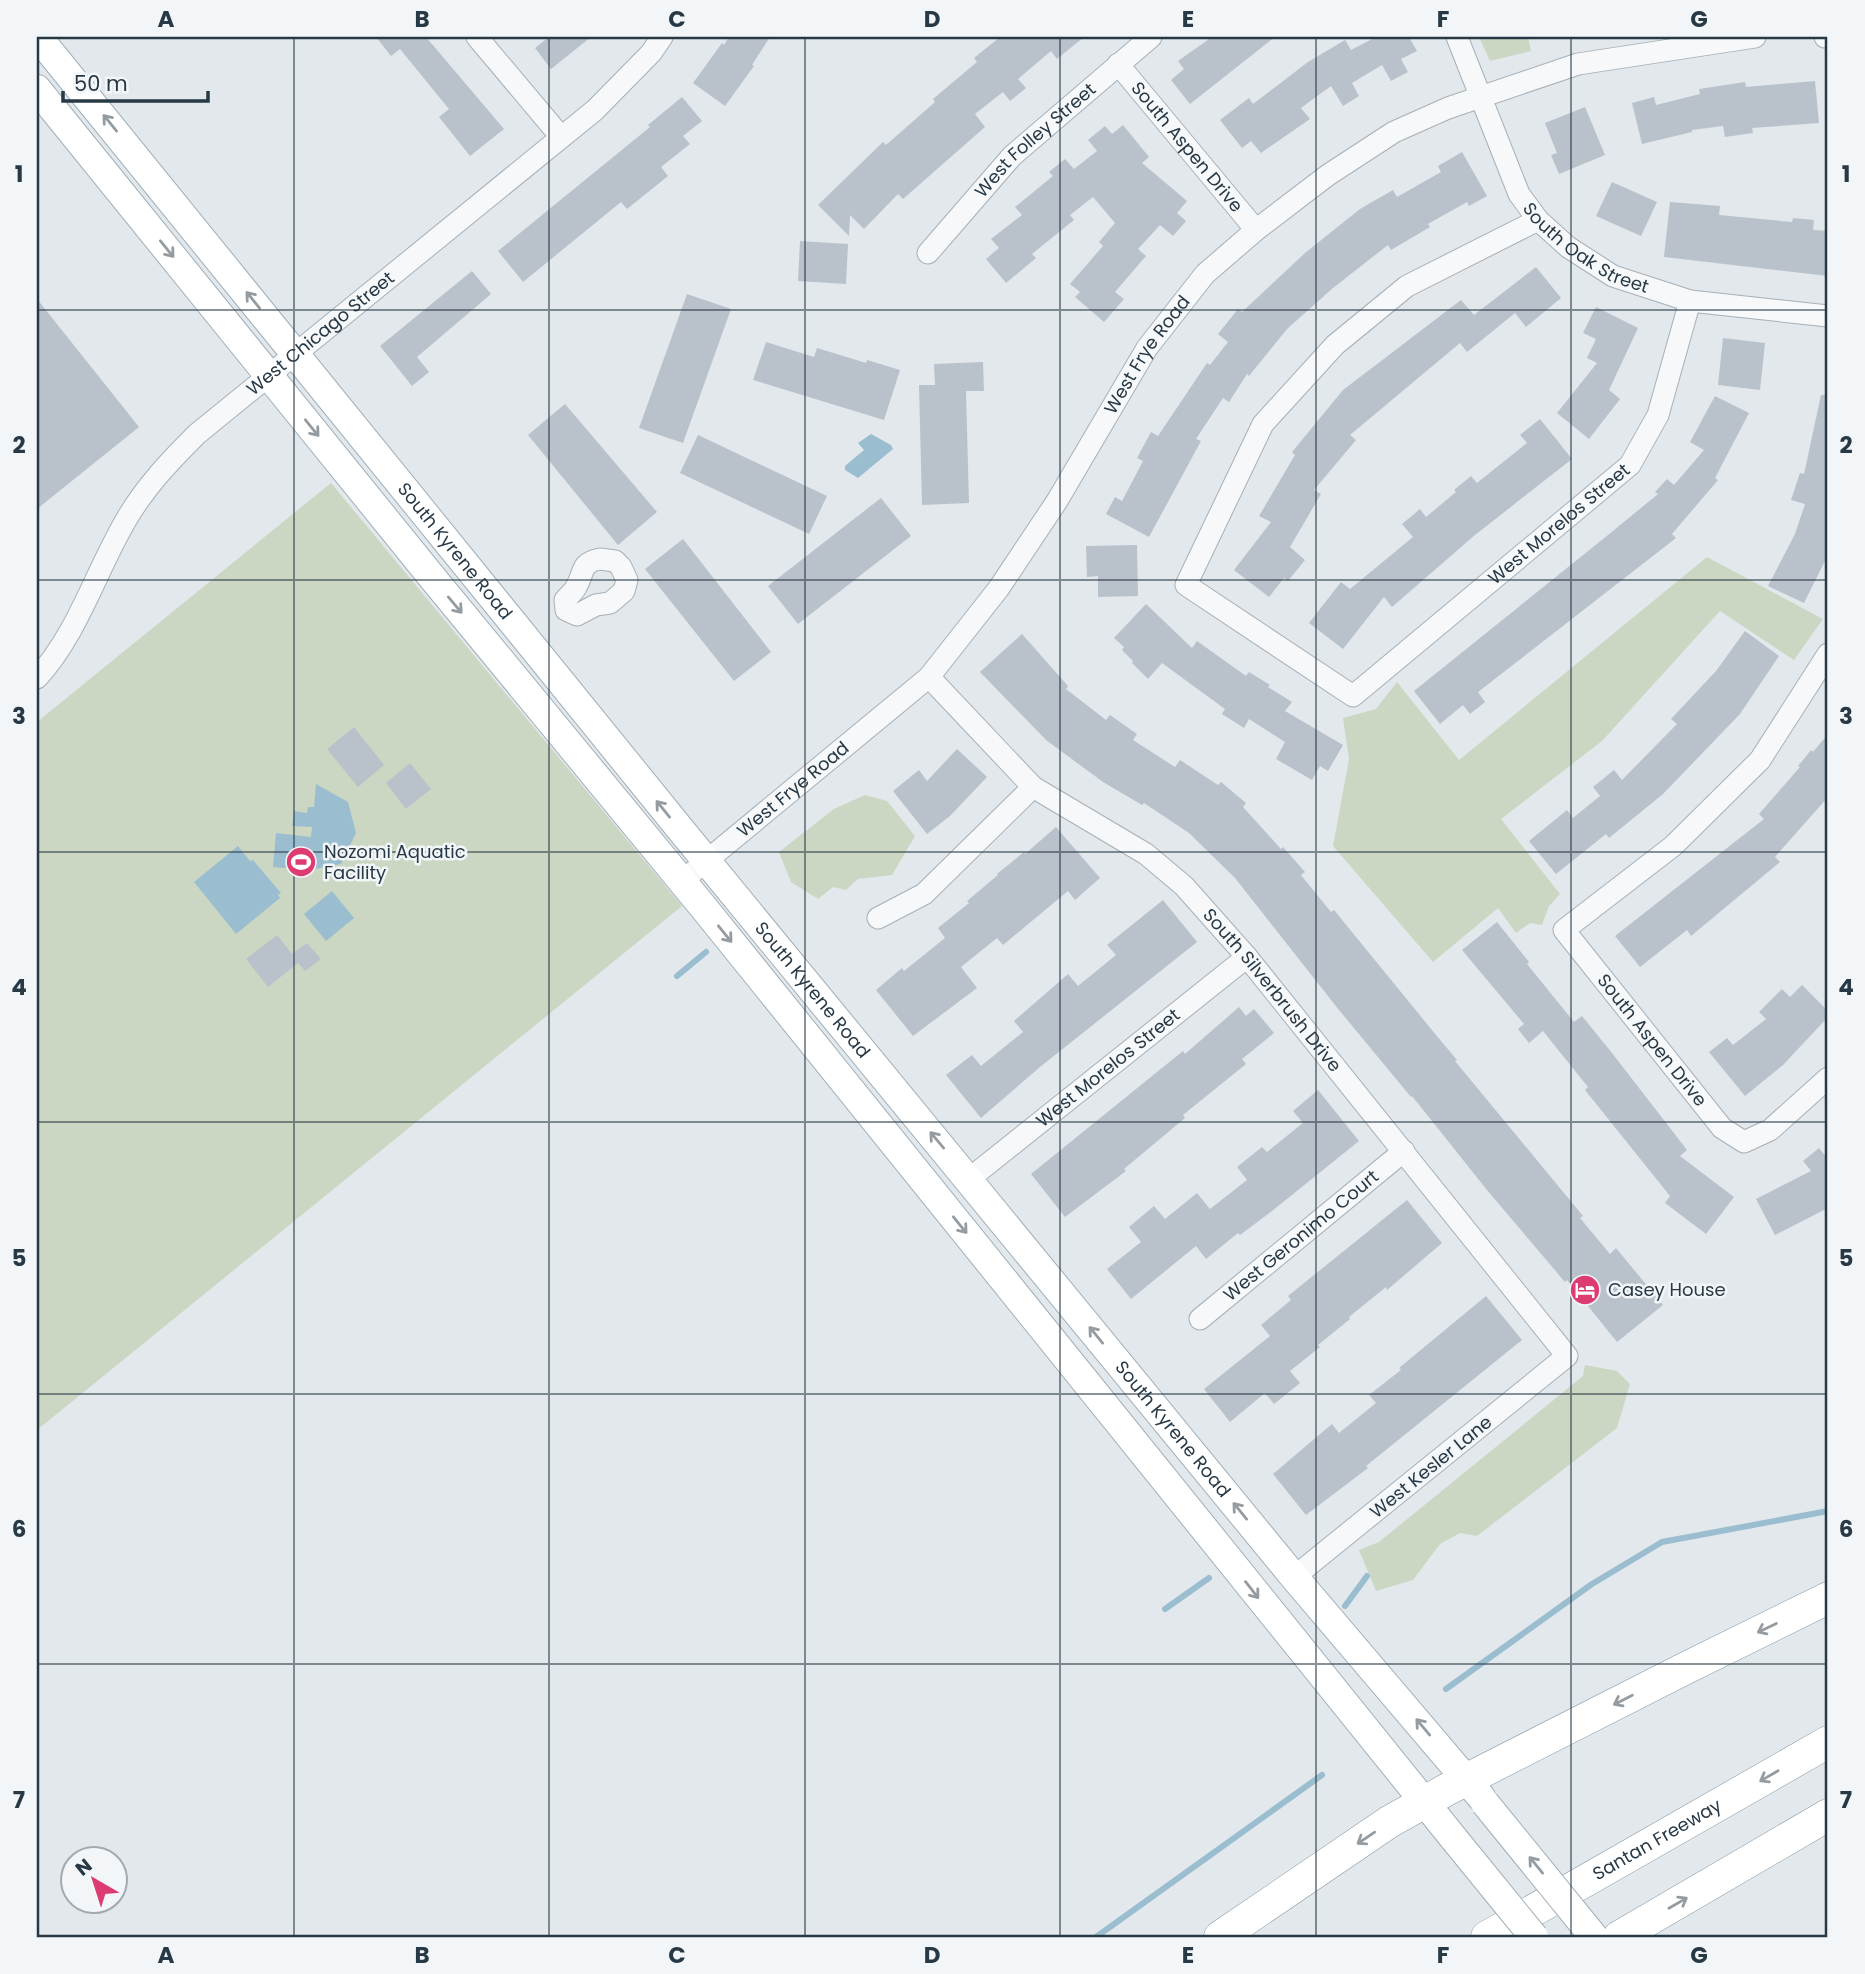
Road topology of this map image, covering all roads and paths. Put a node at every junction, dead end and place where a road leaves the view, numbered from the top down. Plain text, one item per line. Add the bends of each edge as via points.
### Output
1 (38, 37) edge
2 (477, 37) edge
3 (663, 37) edge
4 (1151, 37) edge
5 (1457, 37) edge
6 (1755, 37) edge
7 (1673, 43) edge
8 (1118, 64) junction
9 (37, 89) edge
10 (1480, 96) junction
11 (561, 137) junction
12 (1538, 220) junction
13 (1256, 230) junction
14 (928, 253) dead end
15 (1690, 301) junction
16 (1828, 316) edge
17 (296, 353) junction
18 (269, 375) junction
19 (1828, 654) edge
20 (929, 677) junction
21 (37, 678) edge
22 (1033, 787) junction
23 (706, 862) junction
24 (682, 881) junction
25 (878, 918) dead end
26 (1247, 957) junction
27 (1828, 1078) edge
28 (1404, 1152) junction
29 (969, 1179) junction
30 (1200, 1319) dead end
31 (1567, 1356) joint
32 (1134, 1441) junction
33 (1294, 1577) junction
34 (1828, 1598) edge
35 (1828, 1742) edge
36 (1476, 1791) junction
37 (1425, 1802) junction
38 (1828, 1815) edge
39 (1220, 1937) edge
40 (1487, 1937) edge
41 (1534, 1937) edge
42 (1594, 1937) edge
43 (1619, 1937) edge

17 -> 1 main road, South Kyrene Road
2 - 11 street
3 - 11 street, West Chicago Street via 595,110
4 - 8 street, West Folley Street
5 - 10 street, South Oak Street
6 - 7 street, West Frye Road
7 - 10 street, West Frye Road via 1578,64
8 - 13 street, South Aspen Drive
8 - 14 street, West Folley Street via 1012,156
9 -> 18 main road, South Kyrene Road
10 - 12 street, South Oak Street via 1519,194
10 - 13 street, West Frye Road via 1394,132
11 - 17 street, West Chicago Street
12 - 15 street, South Oak Street via 1568,247 1613,276
12 - 15 street, West Morelos Street via 1407,286 1335,345 1263,424 1186,585 1353,696 1630,465 1658,415
13 - 20 street, West Frye Road via 1205,274 1147,348 1043,523 999,589
15 - 16 street, South Oak Street
17 - 18 street, West Chicago Street
23 -> 17 main road, South Kyrene Road
18 - 21 street, West Chicago Street via 197,434 139,499 71,632
18 -> 24 main road, South Kyrene Road
19 - 27 street, South Aspen Drive via 1760,760 1673,846 1564,930 1722,1128 1744,1142 1770,1130
20 - 22 street, South Silverbrush Drive
20 - 23 street, West Frye Road
22 - 25 street via 924,894
22 - 26 street, South Silverbrush Drive via 1146,854 1184,886
23 - 24 street, West Frye Road
29 -> 23 main road, South Kyrene Road
24 -> 32 main road, South Kyrene Road
26 - 28 street, South Silverbrush Drive
26 - 29 street, West Morelos Street
28 - 30 street, West Geronimo Court
28 - 31 street, South Silverbrush Drive
33 -> 29 main road, South Kyrene Road
31 - 33 street, West Kesler Lane
32 - 33 main road via 1163,1451 1246,1550
32 -> 37 main road, South Kyrene Road
36 -> 33 main road, South Kyrene Road
34 -> 36 highway
35 -> 40 highway, Santan Freeway
36 - 37 highway
42 -> 36 main road, South Kyrene Road, bridge
37 -> 39 highway
37 - 41 main road, South Kyrene Road, bridge
43 -> 38 highway

